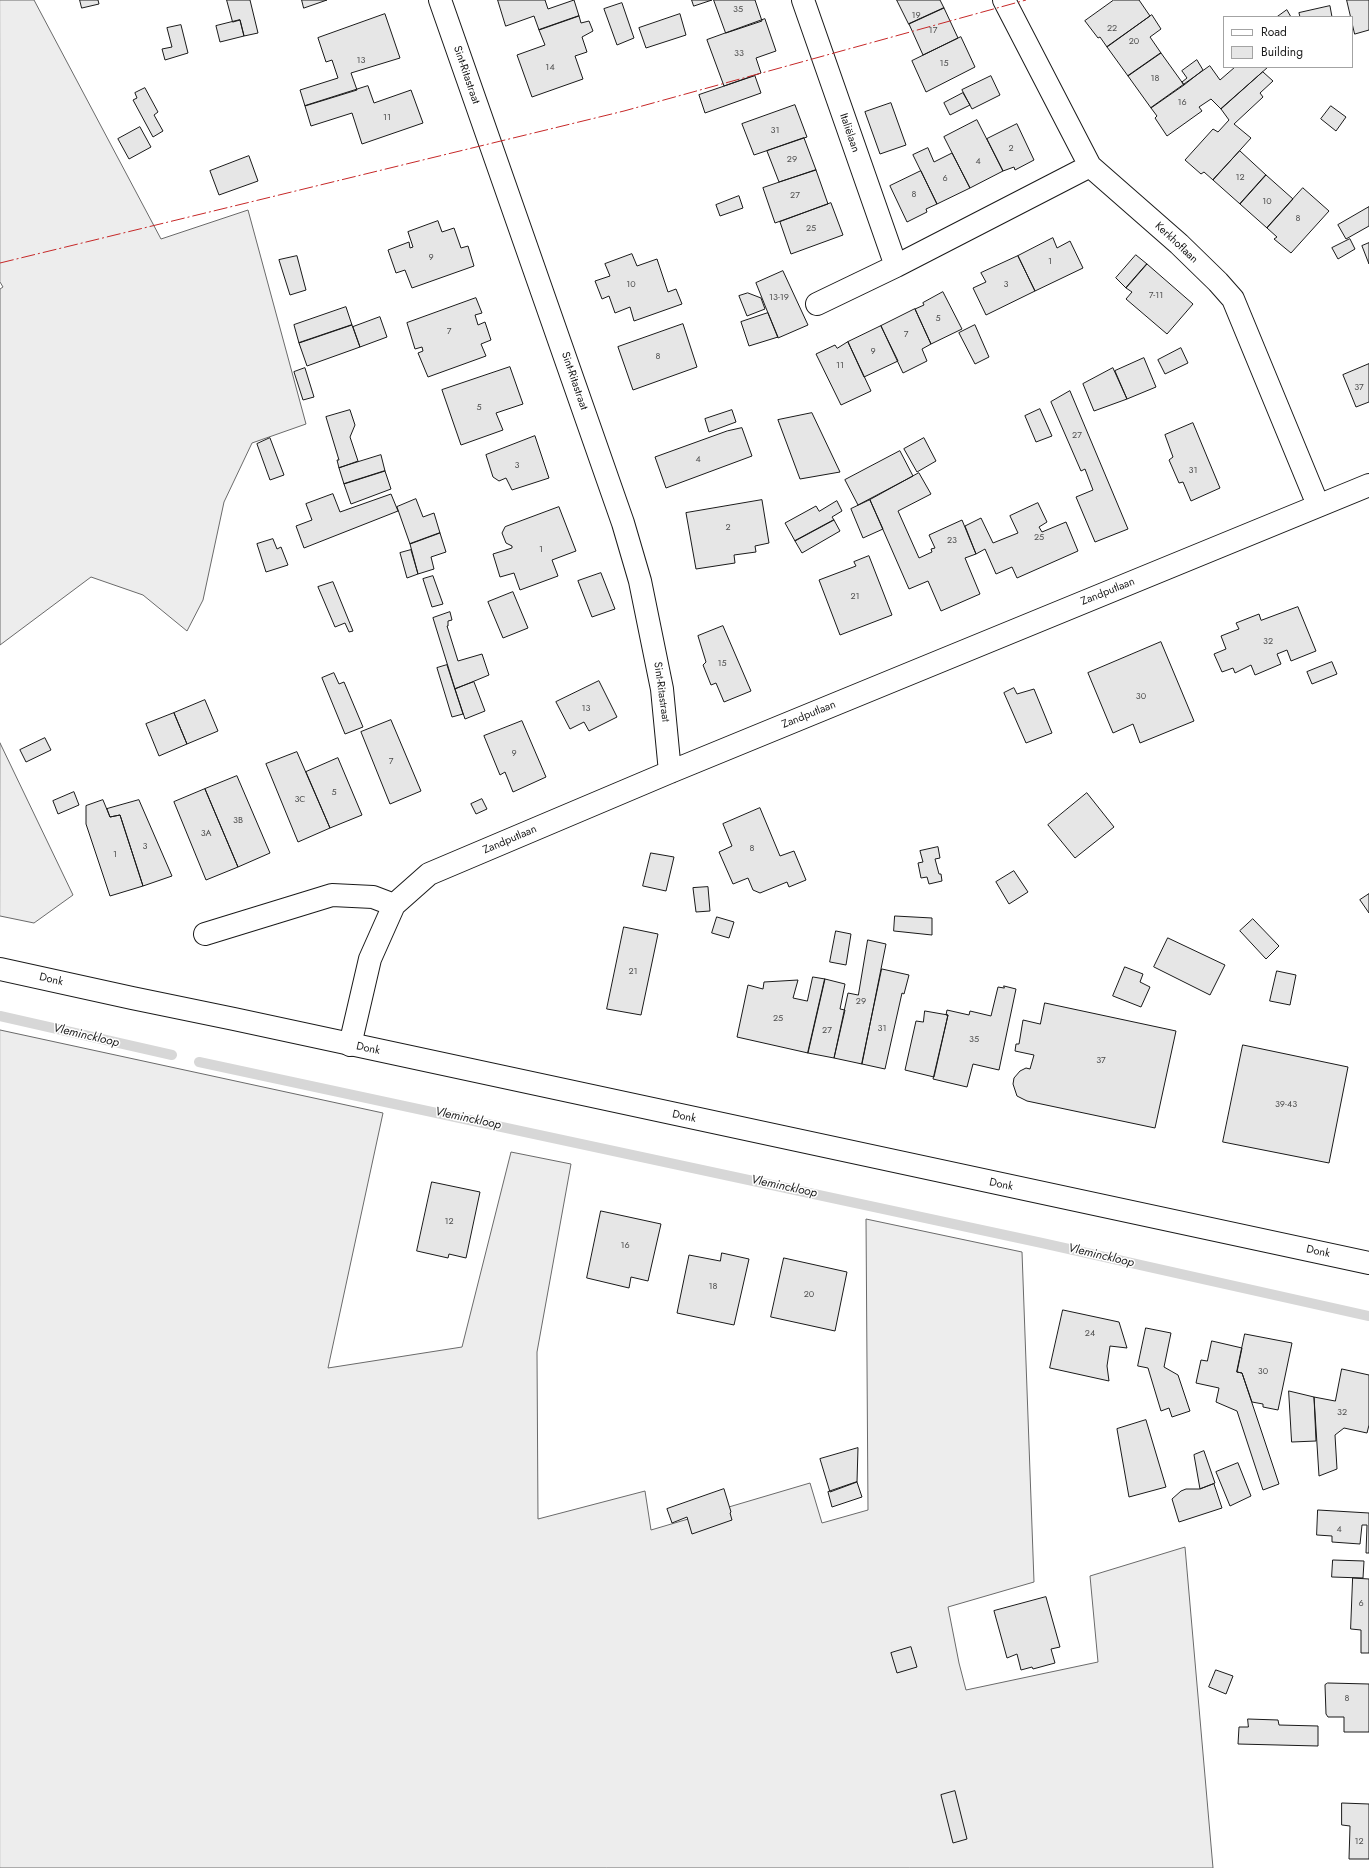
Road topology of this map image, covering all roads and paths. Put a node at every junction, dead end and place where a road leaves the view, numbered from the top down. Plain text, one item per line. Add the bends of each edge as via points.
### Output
1 (440, 0) edge
2 (803, 0) edge
3 (1004, 0) edge
4 (1090, 166) junction
5 (896, 266) junction
6 (816, 304) dead end
7 (1369, 485) edge
8 (1318, 505) junction
9 (670, 772) junction
10 (394, 905) junction
11 (205, 934) dead end
12 (0, 968) edge
13 (350, 1045) junction
14 (1369, 1263) edge

1 - 9 street, Sint-Ritastraat via 625,530 640,581 662,689
2 - 5 street, Italiëlaan
3 - 4 street, Kerkhoflaan
4 - 5 street
4 - 8 street, Kerkhoflaan via 1178,244 1233,299
5 - 6 street
7 - 8 street, Zandputlaan
8 - 9 street, Zandputlaan
9 - 10 street, Zandputlaan via 429,874
10 - 11 street via 373,897 332,895
10 - 13 street, Zandputlaan via 370,959
12 - 13 street, Donk
13 - 14 street, Donk

